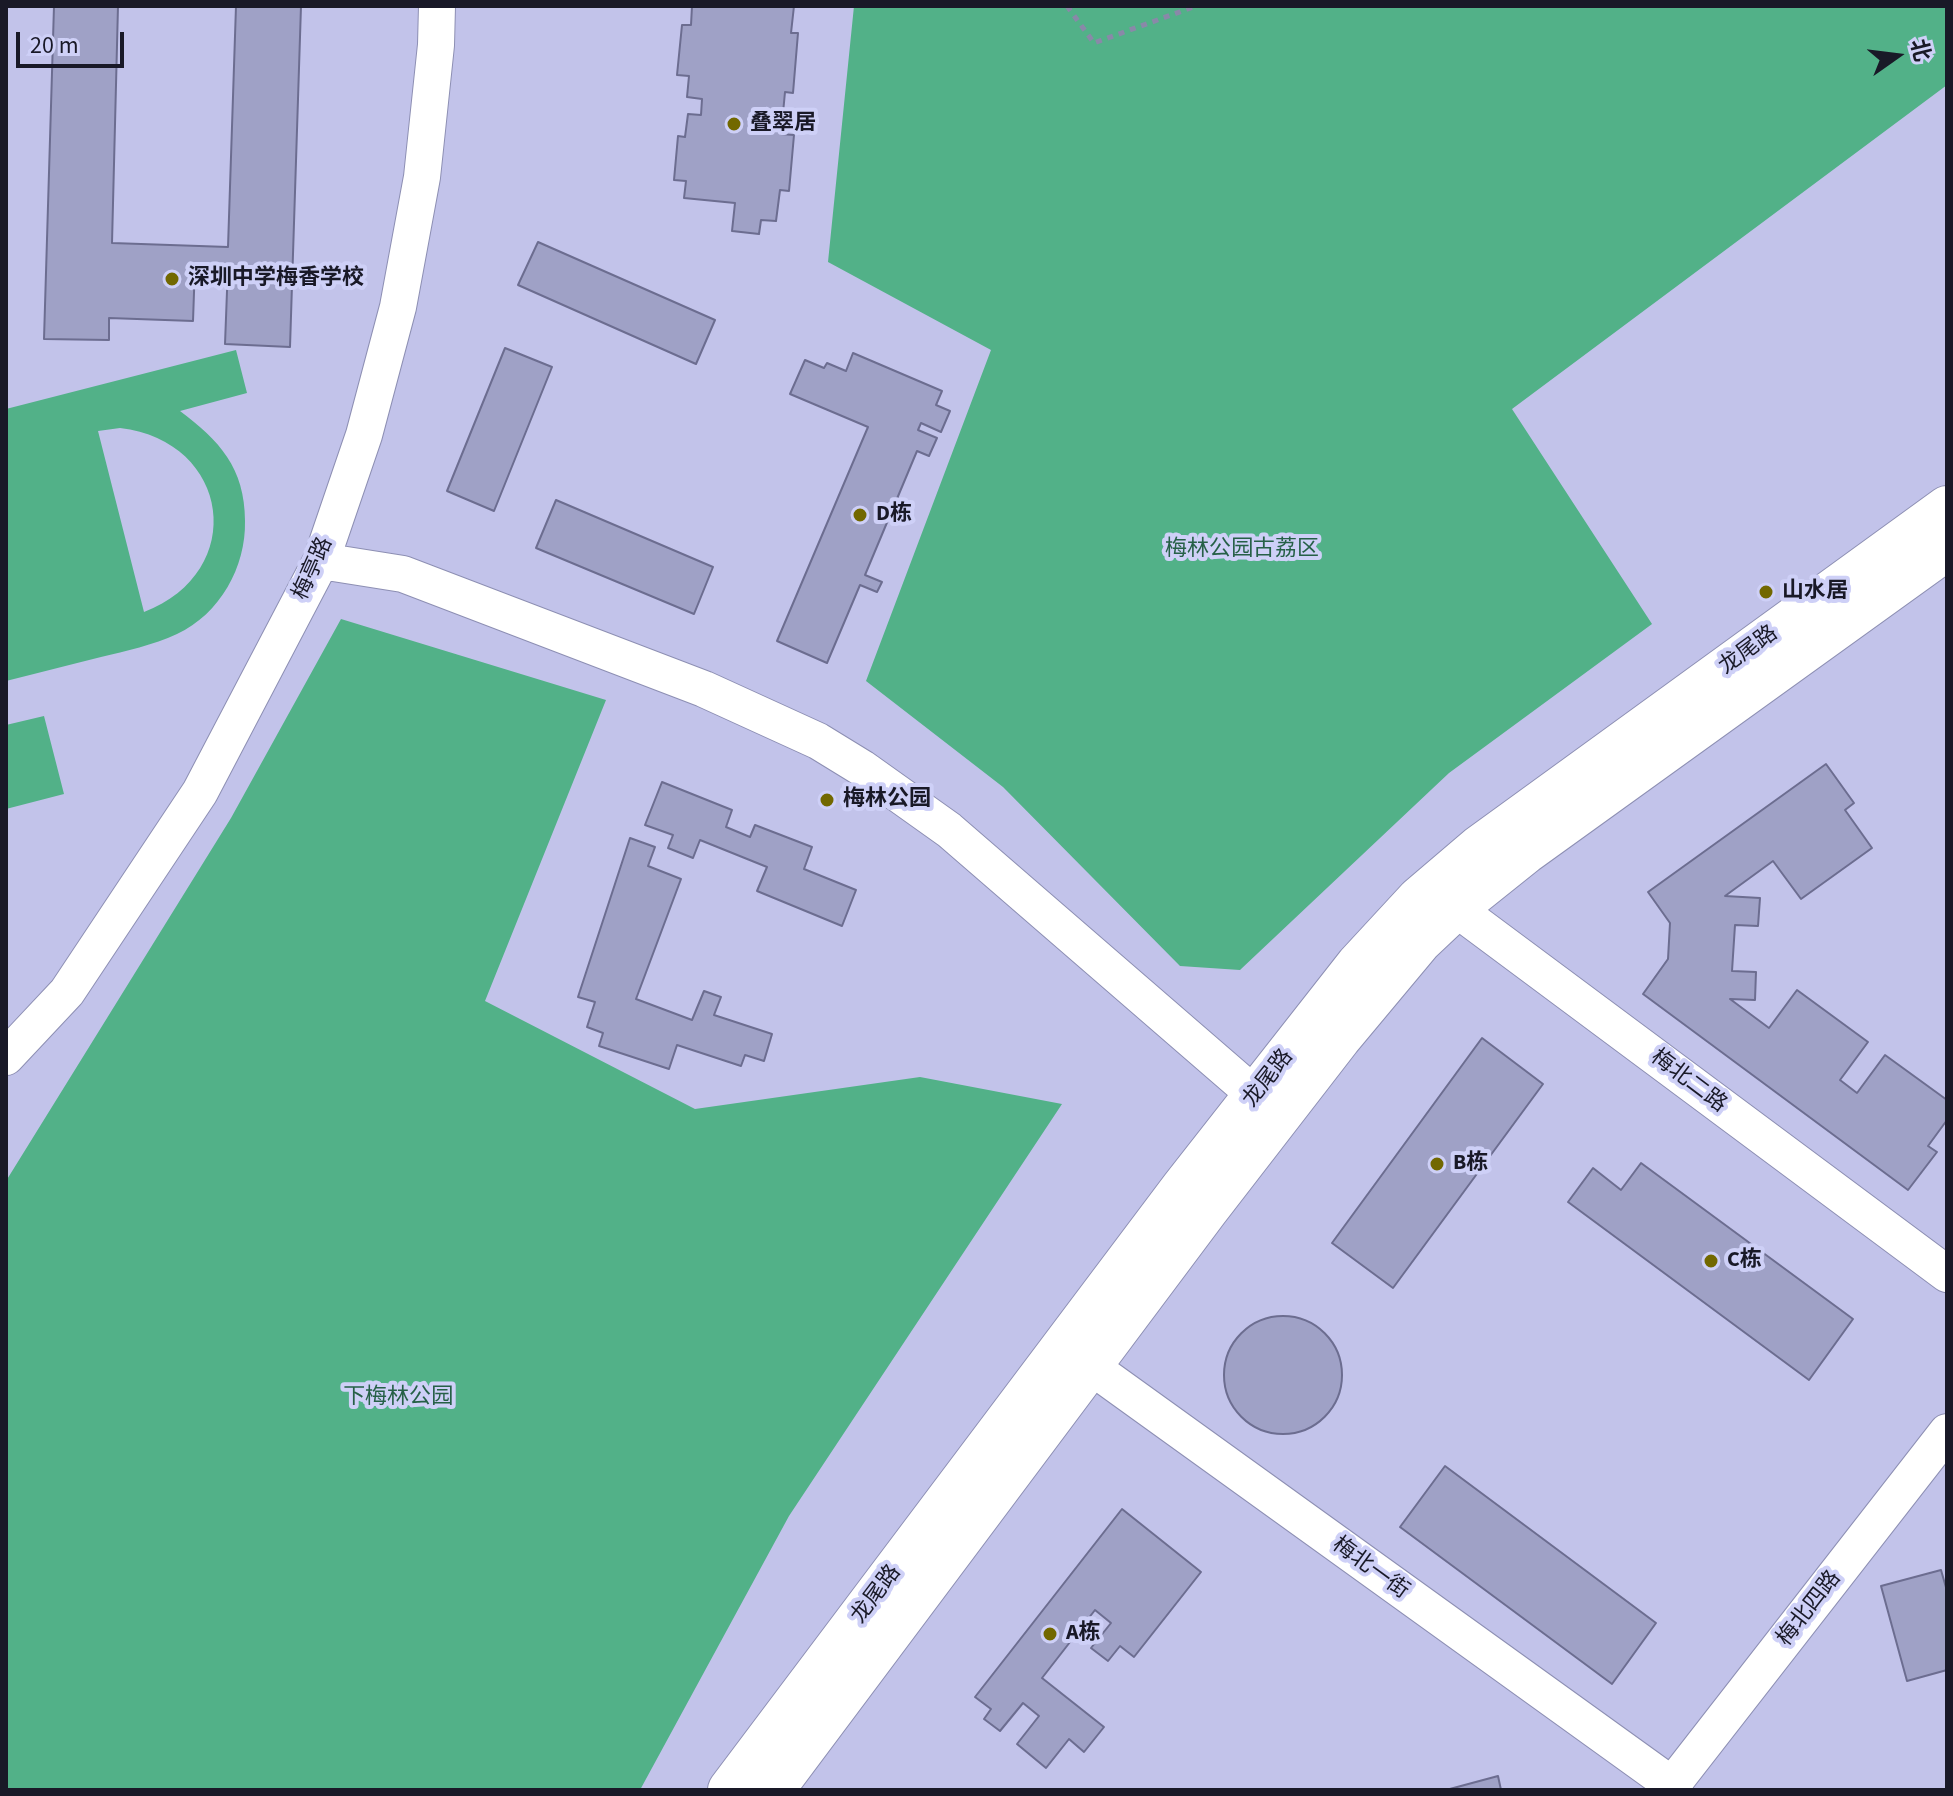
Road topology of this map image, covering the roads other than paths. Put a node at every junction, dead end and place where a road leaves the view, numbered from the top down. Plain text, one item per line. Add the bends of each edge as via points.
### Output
1 (437, 6) edge
2 (1947, 508) edge
3 (1947, 548) edge
4 (321, 561) junction
5 (1442, 898) junction
6 (6, 1057) edge
7 (1267, 1106) junction
8 (1947, 1274) edge
9 (1076, 1357) junction
10 (1947, 1432) edge
11 (1674, 1788) edge
12 (730, 1790) edge
13 (772, 1790) edge

1 - 4 street, 梅亭路 via 422,177 398,307 364,435
2 - 5 street, 龙尾路 via 1480,847
3 - 5 street, 龙尾路 via 1525,852
4 - 6 street, 梅亭路 via 200,792 67,992
4 - 7 street via 403,574 690,683 818,741 949,830
5 - 7 street, 龙尾路 via 1420,941
5 - 8 street, 梅北二路
7 - 9 street, 龙尾路
9 - 11 street, 梅北一街
9 - 12 street, 龙尾路
9 - 13 street, 龙尾路
10 - 11 street, 梅北四路

